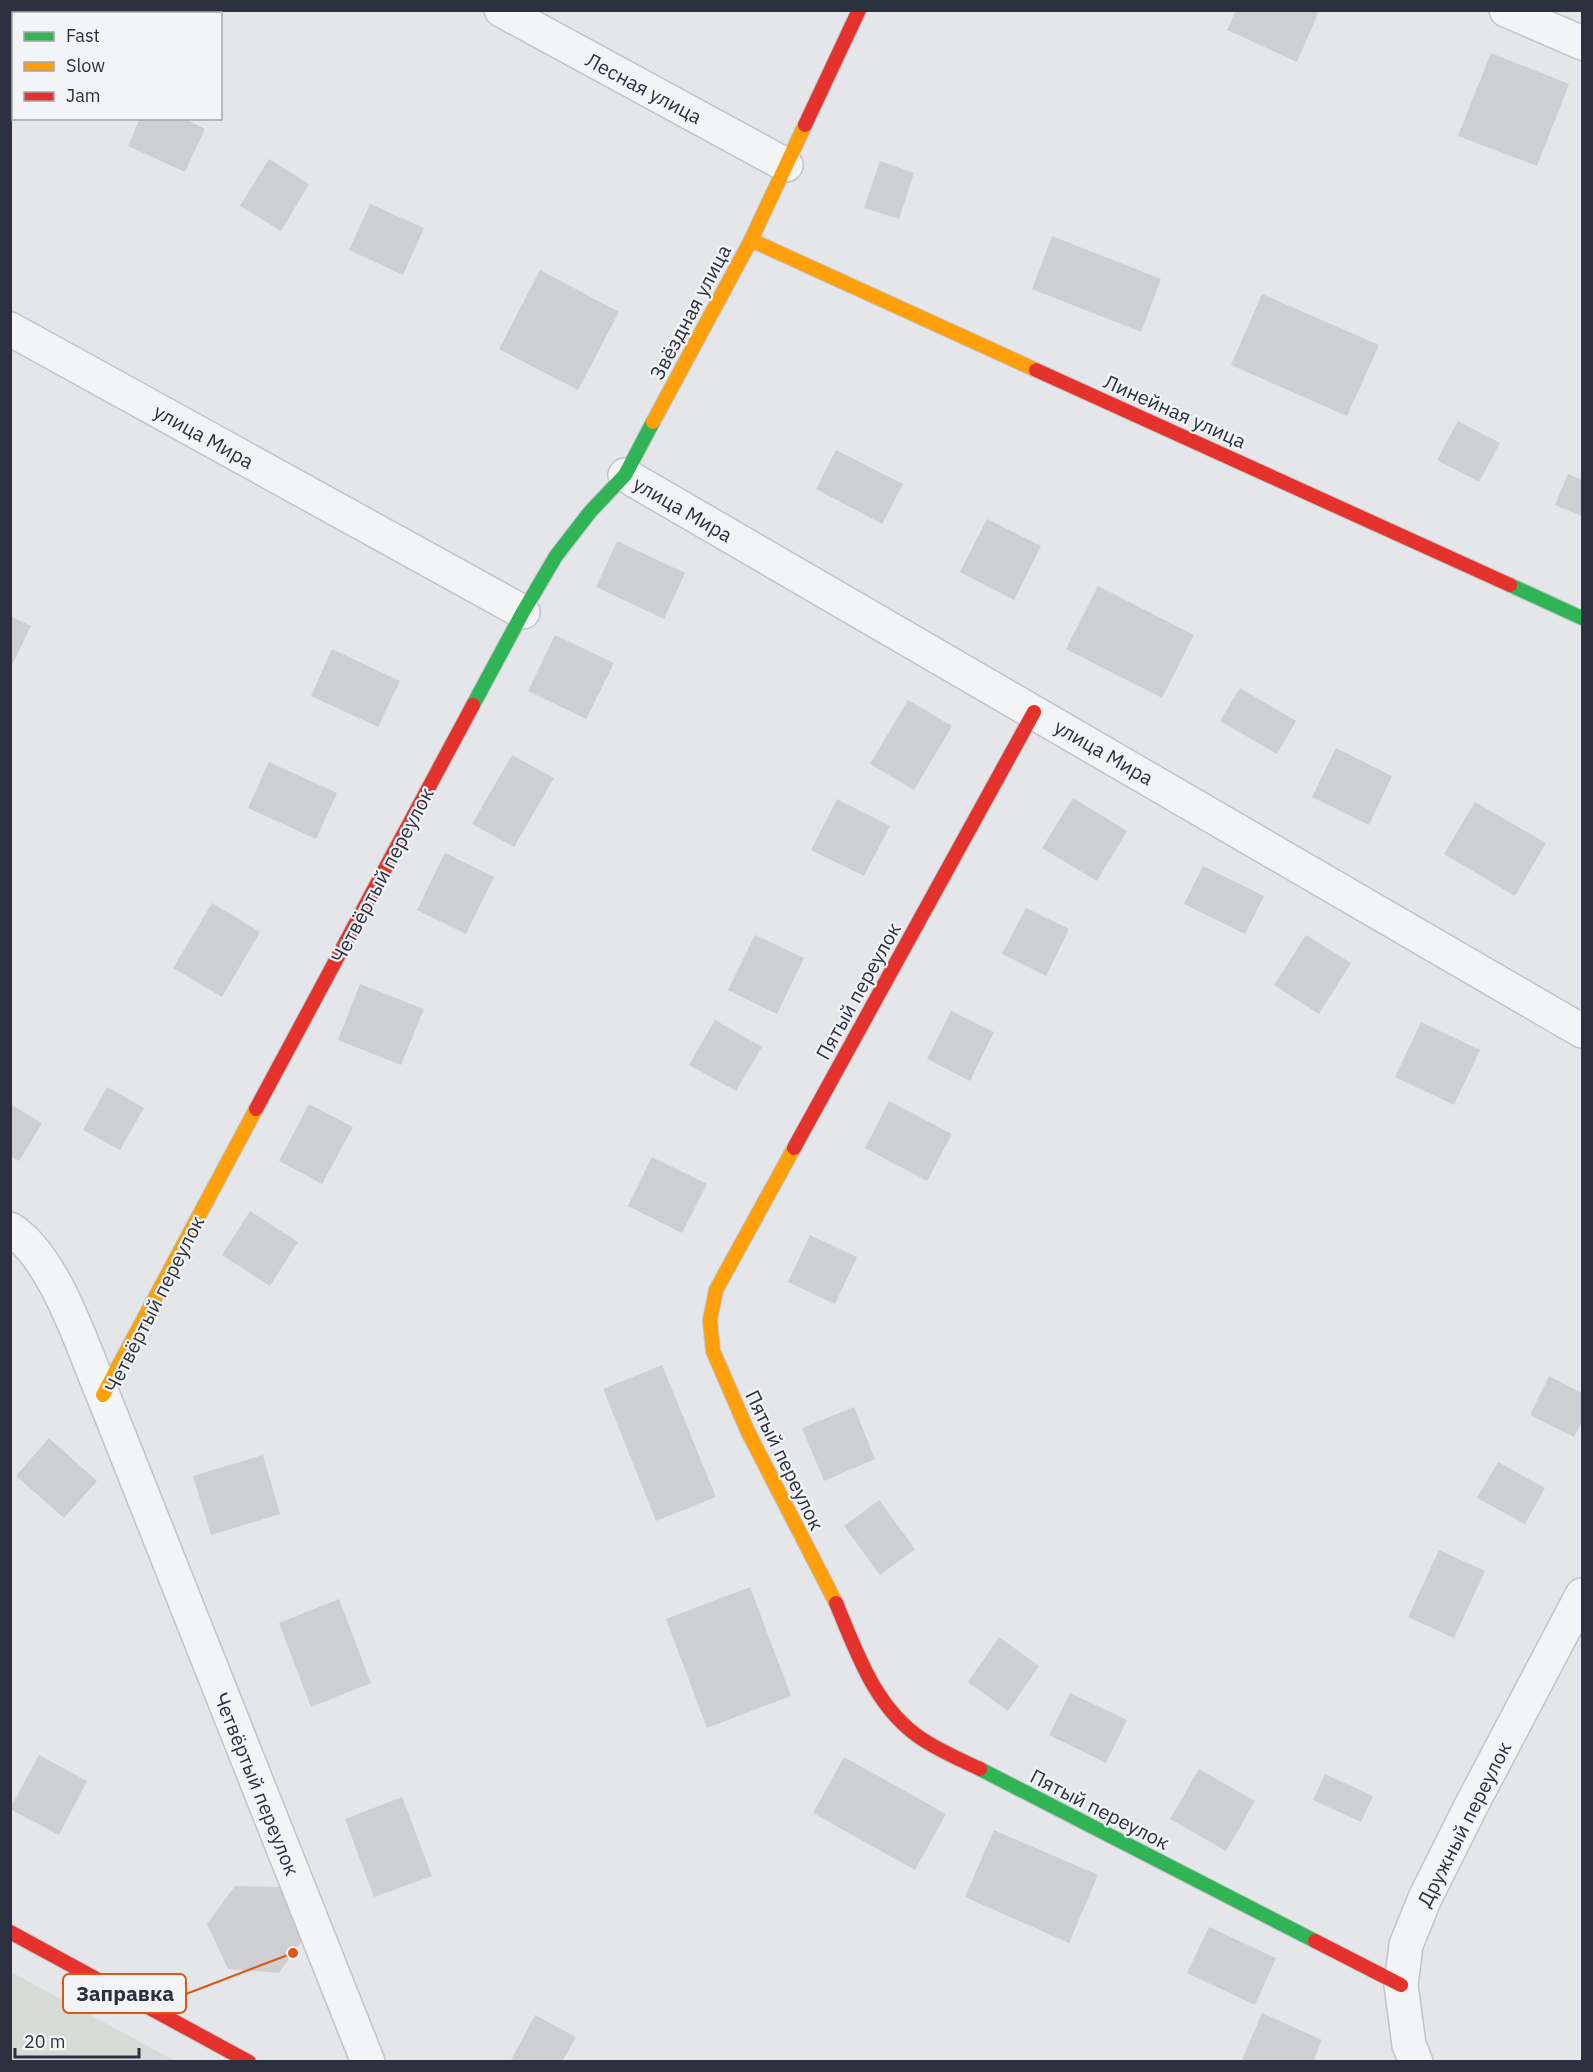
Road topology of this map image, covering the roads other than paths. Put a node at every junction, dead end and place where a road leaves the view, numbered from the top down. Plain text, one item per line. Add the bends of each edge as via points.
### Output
1 (501, 10) edge
2 (859, 10) edge
3 (1506, 10) edge
4 (1582, 43) edge
5 (786, 165) junction
6 (751, 240) junction
7 (10, 329) edge
8 (625, 475) junction
9 (523, 612) junction
10 (1582, 618) edge
11 (1034, 712) junction
12 (1582, 1031) edge
13 (10, 1229) edge
14 (103, 1395) junction
15 (1582, 1599) edge
16 (10, 1932) edge
17 (1401, 1985) junction
18 (249, 2061) edge
19 (368, 2061) edge
20 (1416, 2061) edge

1 - 5 street, Лесная улица
2 - 5 street, Звёздная улица
3 - 4 street
5 - 6 street, Звёздная улица
6 - 8 street, Звёздная улица
6 - 10 street, Линейная улица
7 - 9 street, улица Мира
8 - 9 street, Звёздная улица via 556,556
8 - 11 street, улица Мира
9 - 14 street, Четвёртый переулок
11 - 12 street, улица Мира
11 - 17 street, Пятый переулок via 716,1290 710,1320 713,1351 748,1432 833,1597 860,1661 897,1718 954,1756
13 - 14 street via 35,1249 50,1273
14 - 19 street, Четвёртый переулок
15 - 17 street, Дружный переулок via 1425,1898 1406,1945
16 - 18 street
17 - 20 street, Дружный переулок via 1409,2045

